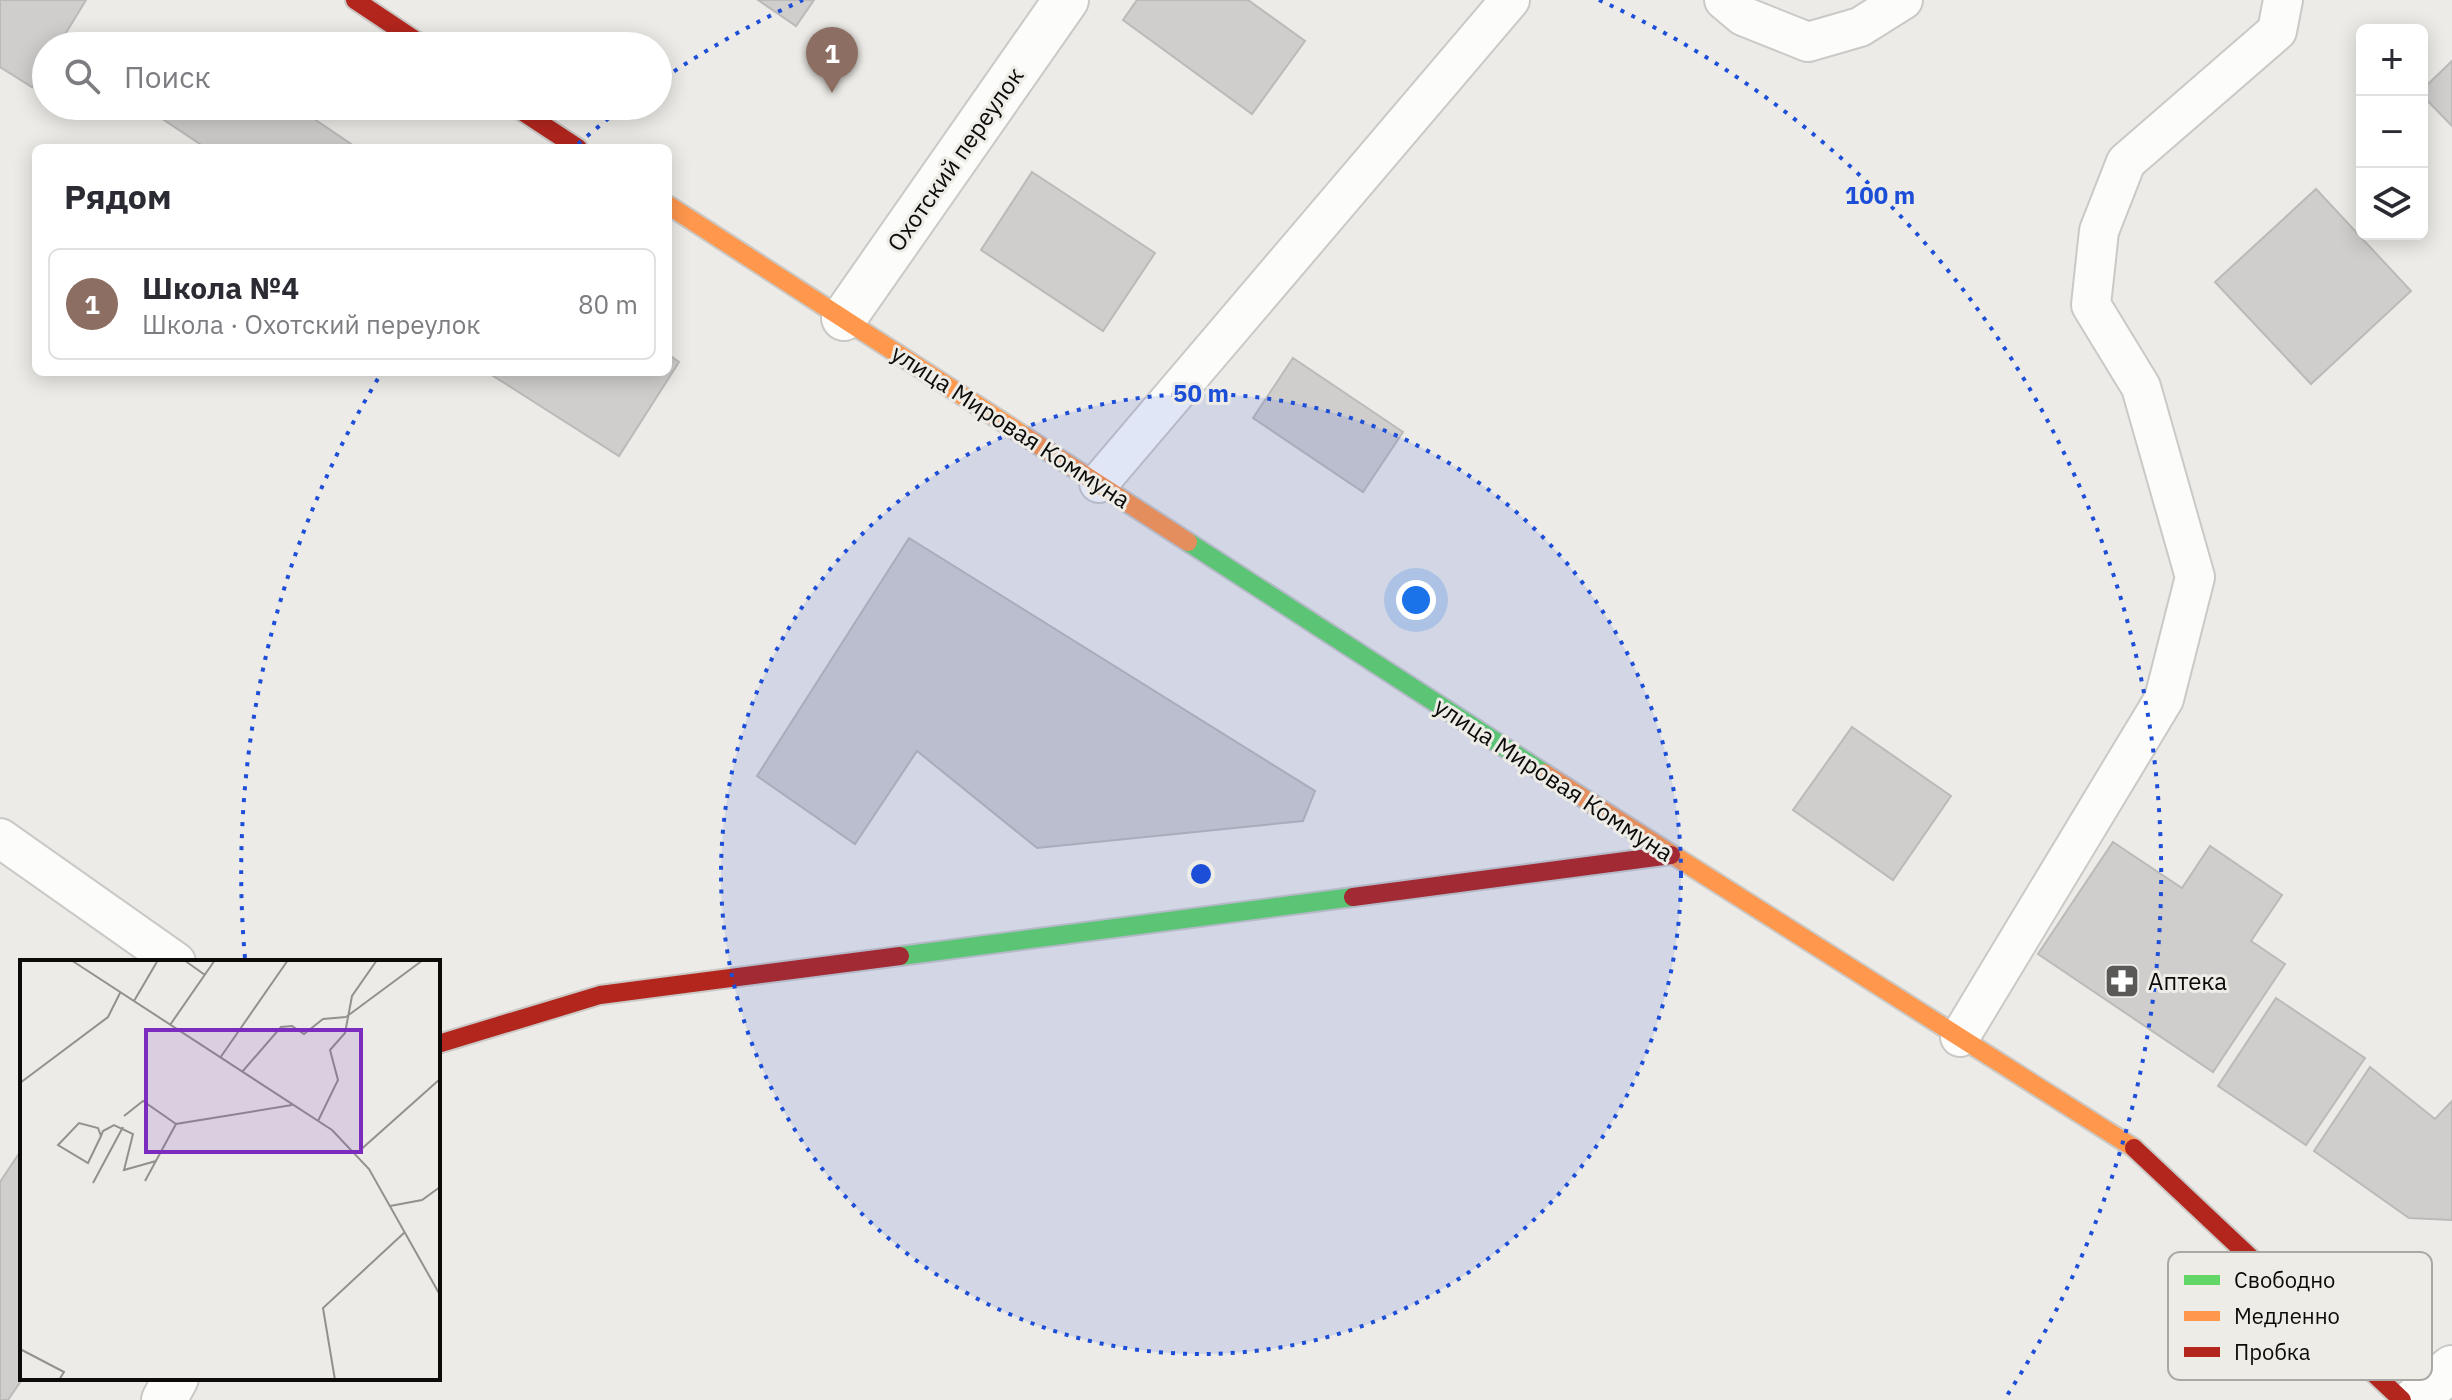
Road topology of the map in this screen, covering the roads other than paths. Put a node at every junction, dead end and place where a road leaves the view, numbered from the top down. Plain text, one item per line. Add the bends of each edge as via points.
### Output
1 (355, 0) edge
2 (1066, 0) edge
3 (1510, 0) edge
4 (1724, 0) edge
5 (1903, 0) edge
6 (2283, 0) edge
7 (403, 32) edge
8 (535, 120) edge
9 (572, 144) edge
10 (672, 208) edge
11 (844, 318) junction
12 (1099, 483) junction
13 (0, 838) edge
14 (1671, 855) junction
15 (173, 960) edge
16 (1960, 1037) junction
17 (440, 1043) edge
18 (2245, 1252) edge
19 (2452, 1368) edge
20 (175, 1380) edge
21 (2381, 1380) edge
22 (164, 1400) edge
23 (2402, 1400) edge
24 (2415, 1400) edge

1 - 7 main road
2 - 11 street, Охотский переулок
3 - 12 lane
4 - 5 lane via 1743,16 1808,42 1860,27
6 - 16 lane via 2277,31 2126,162 2099,231 2091,305 2141,387 2195,577 2164,699
8 - 9 main road
10 - 11 main road, улица Мировая Коммуна
11 - 12 main road, улица Мировая Коммуна
12 - 14 main road, улица Мировая Коммуна
13 - 15 lane
14 - 16 main road, улица Мировая Коммуна
14 - 17 main road via 600,995
16 - 18 main road, улица Мировая Коммуна via 2128,1142
19 - 24 street
20 - 22 street
21 - 23 main road, улица Мировая Коммуна

